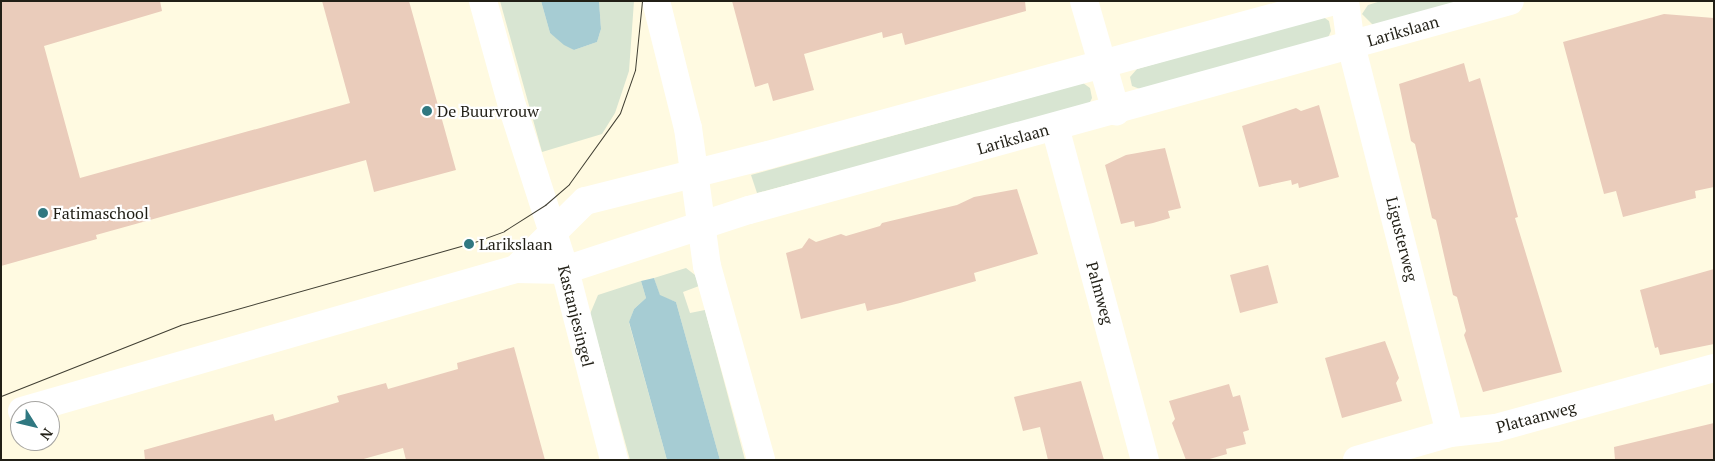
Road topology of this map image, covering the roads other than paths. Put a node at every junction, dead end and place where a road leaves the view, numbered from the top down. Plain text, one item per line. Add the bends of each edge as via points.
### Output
1 (483, 1) edge
2 (656, 1) edge
3 (1084, 1) edge
4 (1334, 1) edge
5 (1345, 1) edge
6 (1510, 1) edge
7 (1351, 45) junction
8 (1102, 65) junction
9 (1116, 110) junction
10 (1055, 127) junction
11 (696, 172) junction
12 (701, 228) junction
13 (553, 234) junction
14 (516, 269) junction
15 (565, 270) junction
16 (1714, 368) edge
17 (56, 401) edge
18 (1450, 433) junction
19 (614, 460) edge
20 (761, 460) edge
21 (1146, 460) edge
22 (1357, 460) edge

1 - 13 street, Kastanjesingel via 513,110
2 - 11 street
3 - 8 street
4 - 8 street, Larikslaan
5 - 7 street, Ligusterweg
6 - 7 street, Larikslaan
7 - 9 street, Larikslaan
7 - 18 street, Ligusterweg
8 - 9 street
8 - 11 street, Larikslaan
9 - 10 street, Larikslaan
10 - 12 street, Larikslaan via 749,210
10 - 21 street, Palmweg
11 - 12 street
11 - 13 street, Larikslaan via 585,201
12 - 15 street, Larikslaan
12 - 20 street via 707,266
13 - 14 street, Larikslaan
13 - 15 street, Kastanjesingel
14 - 15 street, Larikslaan
14 - 17 street, Larikslaan
15 - 19 street, Kastanjesingel
16 - 18 street, Plataanweg via 1496,428
18 - 22 street, Plataanweg

